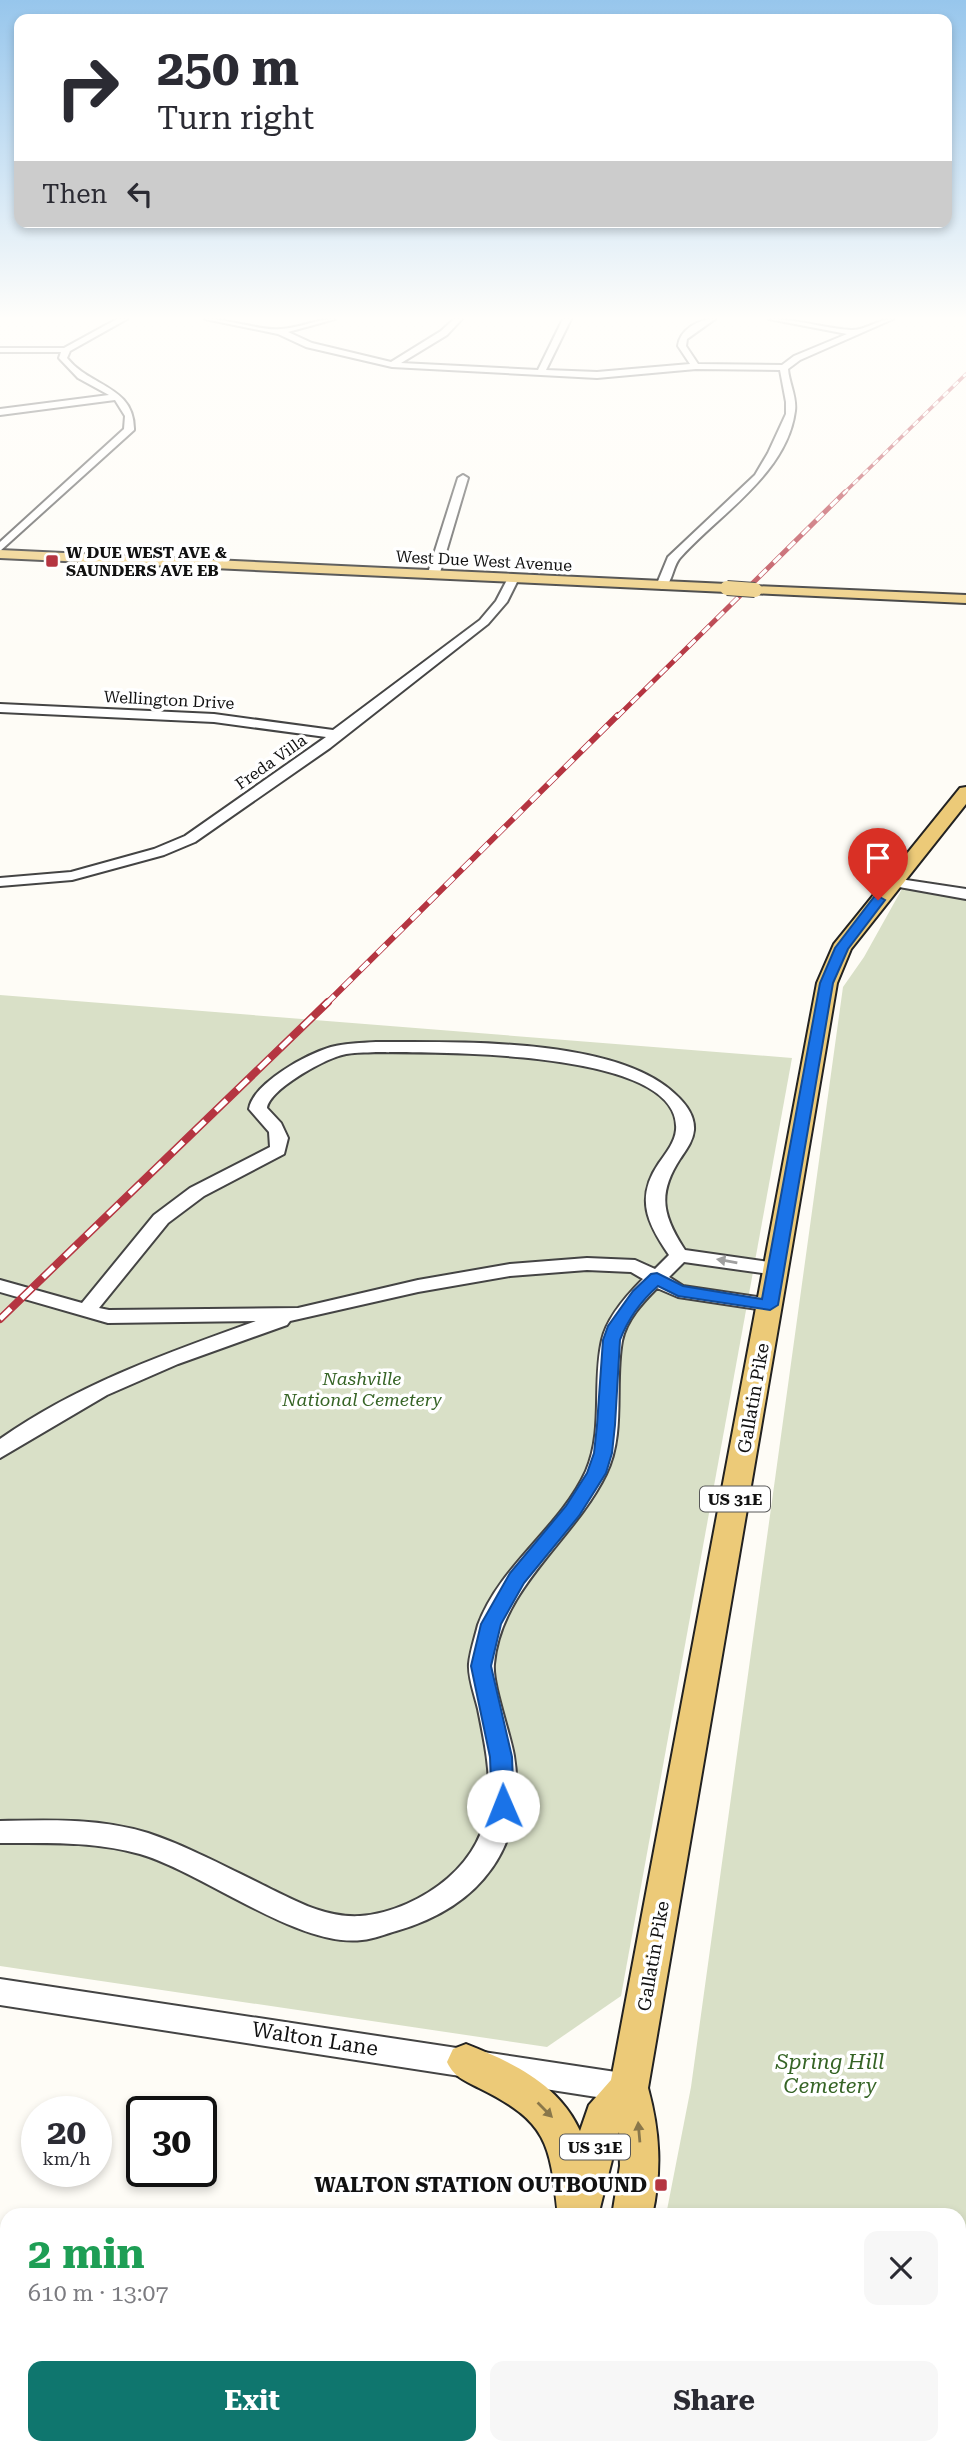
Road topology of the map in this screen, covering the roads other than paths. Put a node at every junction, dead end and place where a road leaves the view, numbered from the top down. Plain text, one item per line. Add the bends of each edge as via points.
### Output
1 (124, 434) edge
2 (782, 434) edge
3 (463, 478) dead end
4 (0, 548) edge
5 (0, 554) edge
6 (433, 576) junction
7 (512, 580) junction
8 (662, 586) junction
9 (966, 598) edge
10 (0, 708) edge
11 (336, 734) junction
12 (966, 792) edge
13 (0, 882) edge
14 (893, 882) junction
15 (966, 894) edge
16 (678, 1255) junction
17 (776, 1269) junction
18 (657, 1278) junction
19 (0, 1286) edge
20 (770, 1305) junction
21 (85, 1311) junction
22 (298, 1314) junction
23 (0, 1450) edge
24 (0, 1832) edge
25 (0, 1992) edge
26 (466, 2062) junction
27 (629, 2088) junction
28 (577, 2208) edge
29 (580, 2208) edge
30 (634, 2208) edge

1 - 4 street
2 - 8 street via 758,477 672,559
3 - 6 street
5 - 6 main road, West Due West Avenue
6 - 7 main road, West Due West Avenue
7 - 8 main road, West Due West Avenue
7 - 11 street, Freda Villa via 484,622
8 - 9 main road, West Due West Avenue, bridge
10 - 11 street, Wellington Drive via 214,718
11 - 13 street, Freda Villa via 180,844 72,876
12 - 14 main road, Gallatin Pike / US 31E
14 - 15 street
14 - 17 main road, Gallatin Pike / US 31E via 841,948 827,983
17 -> 16 street
16 - 18 street via 672,1267
16 - 21 street via 666,1237 655,1189 683,1141 686,1125 678,1106 656,1084 629,1072 566,1057 496,1049 343,1049 307,1064 265,1093 258,1109 278,1131 278,1150 197,1192 161,1219
17 - 20 main road, Gallatin Pike / US 31E
18 - 20 street via 678,1291
18 - 22 street via 628,1265 559,1265 418,1286
18 - 24 street via 626,1310 612,1340 603,1453 596,1473 572,1511 517,1578 491,1624 481,1666 501,1757 503,1806 486,1852 454,1890 413,1914 363,1928 340,1927 313,1923 145,1844 80,1831
19 - 21 street
20 - 27 main road, Gallatin Pike / US 31E
21 - 22 street via 125,1318
22 - 23 street via 109,1384 50,1414
25 - 26 street, Walton Lane
26 - 27 street, Walton Lane
26 -> 28 main road via 531,2097 551,2115 565,2141
27 - 29 main road, US 31E via 603,2118
30 -> 27 main road, Gallatin Pike / US 31E via 641,2177 640,2126

